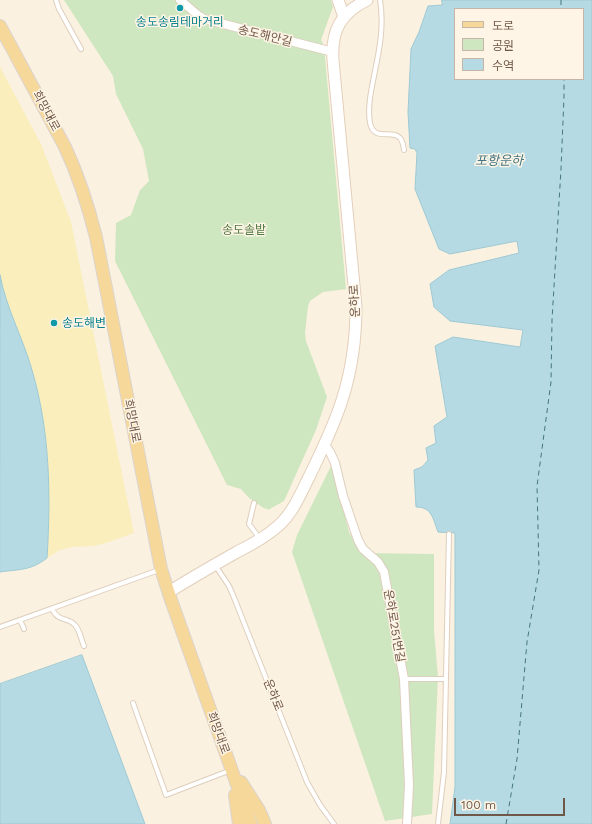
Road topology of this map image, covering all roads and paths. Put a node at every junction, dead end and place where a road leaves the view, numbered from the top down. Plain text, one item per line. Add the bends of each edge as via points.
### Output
1 (56, 0) edge
2 (180, 0) edge
3 (338, 0) edge
4 (367, 0) edge
5 (380, 0) edge
6 (344, 17) junction
7 (0, 26) edge
8 (81, 49) dead end
9 (333, 52) junction
10 (404, 150) dead end
11 (324, 444) junction
12 (254, 503) dead end
13 (449, 534) dead end
14 (260, 539) junction
15 (215, 565) junction
16 (161, 569) junction
17 (169, 592) junction
18 (52, 609) junction
19 (20, 620) junction
20 (0, 627) edge
21 (24, 629) dead end
22 (84, 646) dead end
23 (404, 679) junction
24 (446, 679) junction
25 (134, 702) dead end
26 (232, 770) junction
27 (239, 824) edge
28 (251, 824) edge
29 (265, 824) edge
30 (334, 824) edge
31 (407, 824) edge
32 (438, 824) edge

1 - 8 lane
2 - 9 street, 송도해안길 via 204,19
3 - 6 street
4 - 6 street, 운하로
5 - 10 lane via 382,30 370,97 370,121 376,132 395,135 401,139
6 - 9 street, 운하로 via 335,35
7 - 16 main road, 희망대로 via 65,147 87,202
9 - 11 street, 운하로 via 356,323 346,386 340,408
11 - 14 street, 운하로 via 289,513 278,527
11 - 23 street, 운하로251번길 via 335,463 358,540 384,572
12 - 14 lane via 249,524
13 - 24 lane
14 - 15 street, 운하로
15 - 17 street, 운하로
15 - 30 lane, 운하로 via 229,586 308,782
16 - 17 main road, 희망대로
16 - 18 lane
17 - 26 main road, 희망대로
18 - 19 lane
18 - 22 lane via 57,616 74,624
19 - 20 lane
19 - 21 lane
23 - 24 lane
23 - 31 street, 운하로251번길 via 409,785
24 - 32 lane via 444,772
25 - 26 lane via 166,795
26 - 27 main road
26 - 28 main road, 희망대로
26 - 29 main road via 259,810

